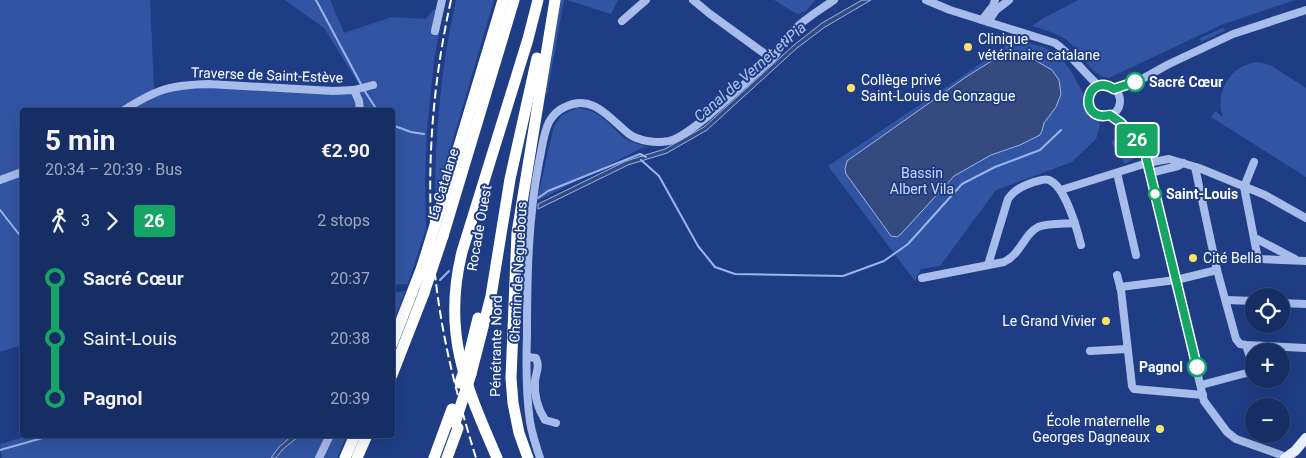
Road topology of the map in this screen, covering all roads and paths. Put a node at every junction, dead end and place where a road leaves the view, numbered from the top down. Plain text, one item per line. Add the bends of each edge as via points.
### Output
1 (442, 0) edge
2 (503, 0) edge
3 (514, 0) edge
4 (538, 0) edge
5 (543, 0) edge
6 (551, 0) edge
7 (555, 0) edge
8 (646, 0) edge
9 (693, 0) edge
10 (834, 0) edge
11 (926, 0) edge
12 (995, 0) edge
13 (1009, 0) edge
14 (1002, 7) junction
15 (1306, 10) edge
16 (622, 20) dead end
17 (985, 21) junction
18 (435, 31) dead end
19 (772, 59) junction
20 (1082, 71) junction
21 (1132, 84) junction
22 (373, 85) dead end
23 (1098, 86) junction
24 (1114, 89) junction
25 (354, 90) junction
26 (1090, 92) junction
27 (1119, 98) junction
28 (127, 108) edge
29 (360, 108) edge
30 (1112, 113) junction
31 (1254, 162) dead end
32 (1147, 163) junction
33 (1183, 163) junction
34 (1195, 166) junction
35 (20, 173) edge
36 (1117, 173) junction
37 (1150, 173) junction
38 (0, 180) edge
39 (1244, 186) junction
40 (1061, 190) junction
41 (1306, 218) edge
42 (1075, 223) junction
43 (516, 233) junction
44 (1255, 238) junction
45 (1081, 245) dead end
46 (1136, 255) dead end
47 (1302, 261) edge
48 (988, 265) junction
49 (1217, 270) junction
50 (1117, 274) dead end
51 (922, 278) dead end
52 (1176, 280) junction
53 (1120, 287) junction
54 (1226, 300) junction
55 (1245, 301) edge
56 (1290, 303) edge
57 (1306, 304) edge
58 (395, 336) edge
59 (1245, 345) edge
60 (1290, 348) edge
61 (1306, 348) edge
62 (1128, 349) junction
63 (1090, 351) dead end
64 (526, 357) junction
65 (395, 367) edge
66 (1245, 373) edge
67 (470, 377) junction
68 (1201, 385) junction
69 (1202, 395) junction
70 (556, 423) dead end
71 (453, 425) junction
72 (329, 438) edge
73 (354, 438) edge
74 (366, 438) edge
75 (1306, 438) edge
76 (1306, 444) edge
77 (1260, 448) junction
78 (319, 458) edge
79 (345, 458) edge
80 (357, 458) edge
81 (432, 458) edge
82 (442, 458) edge
83 (447, 458) edge
84 (497, 458) edge
85 (501, 458) edge
86 (520, 458) edge
87 (528, 458) edge
88 (540, 458) edge
89 (1270, 458) edge
90 (1284, 458) edge
91 (1297, 458) edge

1 - 18 street
2 - 58 highway, La Catalane, bridge via 422,267
3 - 65 highway, La Catalane, bridge via 443,236
4 - 67 highway via 456,276 455,335
5 - 71 highway, Rocade Ouest, bridge via 503,178 482,301 452,409
6 - 67 highway, Rocade Ouest via 502,224 491,296
7 - 43 highway
8 - 16 street
9 - 19 street
10 - 19 street via 800,23
11 - 17 street
12 - 14 street
12 - 17 street
13 - 14 street
14 - 17 street
15 - 21 street via 1233,34
17 - 20 street via 1055,43
19 - 64 street, Chemin de Neguebous via 685,134 670,141 654,142 631,135 597,107 588,104 577,103 553,115 545,132 531,216
20 - 23 street
20 - 26 street
21 - 24 street
21 - 27 street
22 - 25 street, Traverse de Saint-Estève
23 - 24 street
23 - 26 street
24 - 27 street
25 - 28 street, Traverse de Saint-Estève via 190,84 159,90
25 - 29 street
26 - 30 street via 1091,110 1099,116
27 - 30 street via 1119,105
30 - 32 street via 1144,148
31 - 39 street
32 - 33 street via 1170,159
32 - 36 street
32 - 37 street
33 - 34 street
33 - 37 street
34 - 39 street
34 - 49 street
35 - 38 street
36 - 40 street
36 - 46 street
37 - 52 street
39 - 41 street
39 - 44 street
40 - 42 street
40 - 48 street via 1044,179 1012,192
42 - 45 street
42 - 48 street via 1039,227 1012,258
43 - 86 highway, Pénétrante Nord via 508,377 513,432
43 - 87 highway via 511,378 513,403
44 - 47 street
44 - 47 street via 1258,259
48 - 51 street
49 - 52 street
49 - 54 street
50 - 53 street
52 - 53 street
52 - 68 street
53 - 62 street
54 - 55 street
54 - 59 street via 1236,339
56 - 57 street
60 - 61 street
62 - 63 street
62 - 69 street via 1134,389
64 - 70 street via 536,358 538,363 535,386 539,412 545,420
64 - 88 street, Chemin de Neguebous via 530,422
66 - 68 street
67 - 71 highway, Rocade Ouest, bridge
67 - 84 highway via 474,402
67 - 85 highway, Pénétrante Nord
68 - 69 street
69 - 77 street via 1227,432
71 - 81 highway, Rocade Ouest
71 - 82 highway, Rocade Ouest
71 - 83 highway
72 - 78 street
73 - 79 highway
74 - 80 highway
75 - 90 main road
76 - 91 main road
77 - 89 street
77 - 90 street via 1281,454

